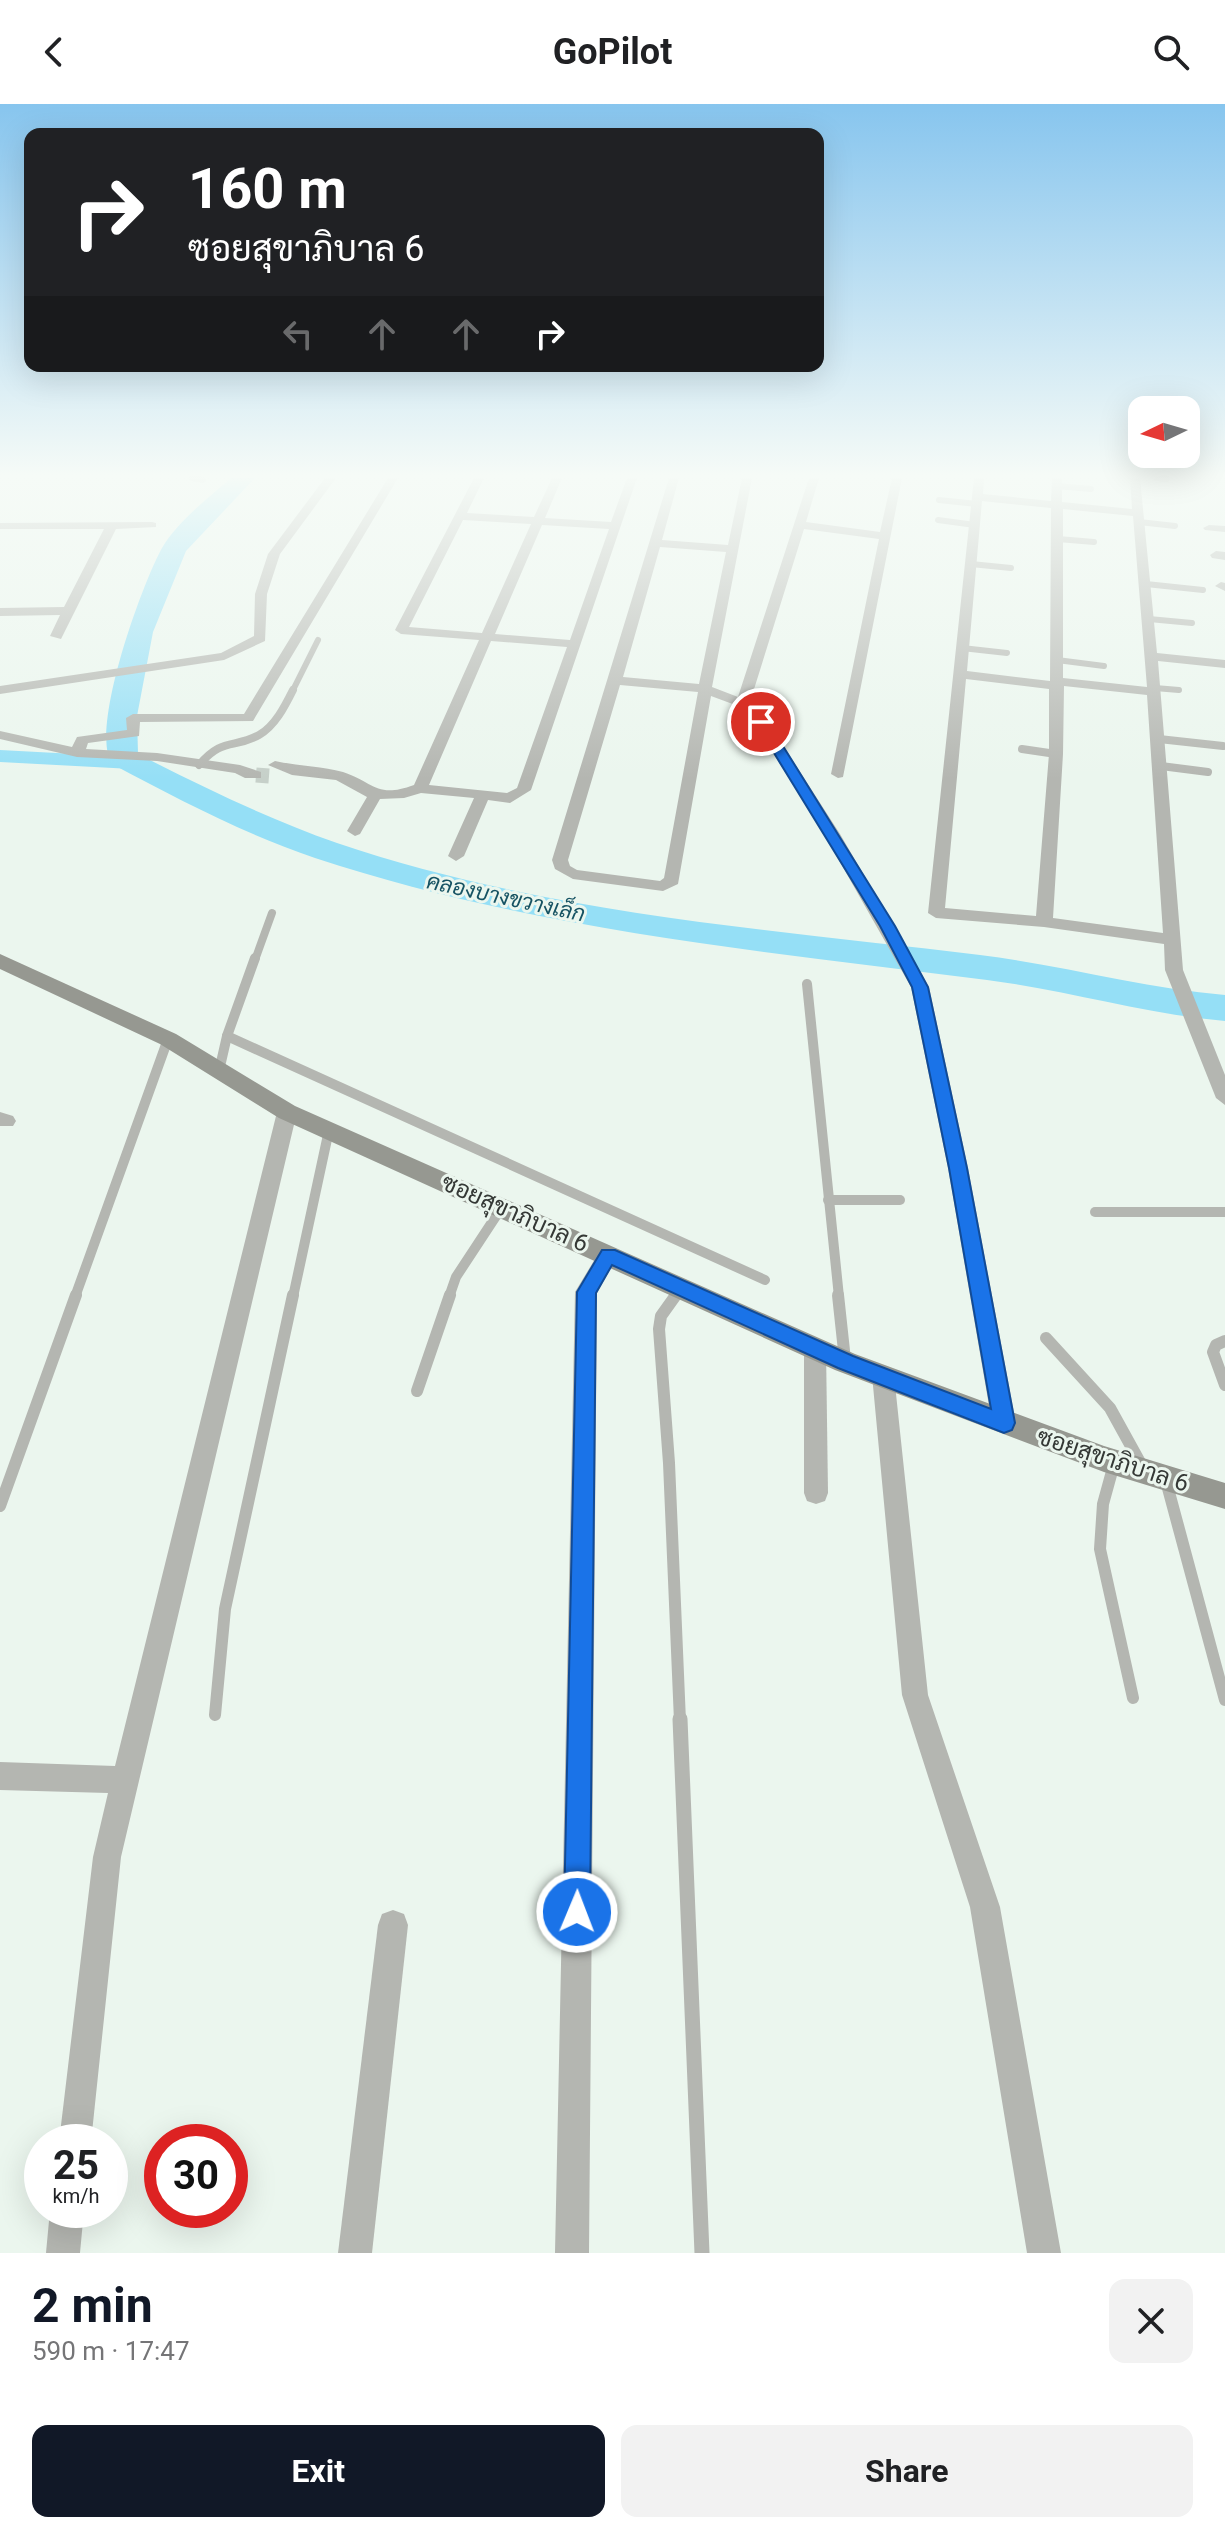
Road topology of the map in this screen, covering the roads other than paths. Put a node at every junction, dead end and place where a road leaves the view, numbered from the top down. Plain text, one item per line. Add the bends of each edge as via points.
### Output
1 (84, 578) edge
2 (266, 578) edge
3 (332, 578) edge
4 (428, 578) edge
5 (512, 578) edge
6 (598, 578) edge
7 (644, 578) edge
8 (726, 578) edge
9 (784, 578) edge
10 (877, 578) edge
11 (969, 578) edge
12 (1058, 578) edge
13 (1145, 578) edge
14 (1146, 584) junction
15 (1203, 590) dead end
16 (67, 611) junction
17 (0, 612) edge
18 (1149, 619) junction
19 (1192, 623) dead end
20 (56, 636) dead end
21 (487, 637) junction
22 (318, 640) dead end
23 (575, 644) junction
24 (962, 648) junction
25 (1007, 653) dead end
26 (1152, 656) junction
27 (1057, 660) junction
28 (1225, 664) edge
29 (1104, 666) dead end
30 (960, 674) junction
31 (615, 680) junction
32 (1057, 683) junction
33 (705, 689) junction
34 (0, 690) edge
35 (1155, 690) junction
36 (1179, 690) dead end
37 (743, 703) junction
38 (0, 735) edge
39 (1159, 739) junction
40 (1223, 746) edge
41 (1022, 749) dead end
42 (77, 753) junction
43 (1056, 754) junction
44 (199, 765) junction
45 (1161, 766) junction
46 (1208, 772) dead end
47 (838, 774) dead end
48 (420, 788) junction
49 (375, 795) junction
50 (483, 795) junction
51 (355, 831) dead end
52 (456, 856) dead end
53 (272, 913) dead end
54 (1044, 922) junction
55 (1171, 940) junction
56 (0, 961) edge
57 (807, 984) dead end
58 (227, 1036) junction
59 (168, 1039) junction
60 (219, 1071) junction
61 (1225, 1098) edge
62 (287, 1112) junction
63 (329, 1130) junction
64 (828, 1200) junction
65 (900, 1200) dead end
66 (502, 1207) junction
67 (1095, 1212) dead end
68 (1225, 1212) edge
69 (608, 1255) junction
70 (765, 1280) dead end
71 (681, 1288) junction
72 (1046, 1338) dead end
73 (1225, 1341) edge
74 (815, 1348) junction
75 (845, 1362) junction
76 (883, 1375) junction
77 (1225, 1385) edge
78 (417, 1391) dead end
79 (1004, 1423) junction
80 (1115, 1463) junction
81 (1155, 1475) junction
82 (816, 1493) dead end
83 (1225, 1496) edge
84 (0, 1506) edge
85 (1133, 1698) dead end
86 (1225, 1700) edge
87 (215, 1715) dead end
88 (0, 1776) edge
89 (126, 1780) junction
90 (393, 1925) dead end
91 (77, 2124) edge
92 (65, 2228) edge
93 (63, 2253) edge
94 (355, 2253) edge
95 (572, 2253) edge
96 (702, 2253) edge
97 (1044, 2253) edge

1 - 16 street
2 - 34 street via 260,638 224,656
3 - 42 street via 248,718 135,717 134,732 82,740
4 - 21 street via 401,628
5 - 21 street
6 - 23 street
7 - 31 street
8 - 33 street
9 - 37 street
10 - 47 street
11 - 24 street
12 - 27 street
13 - 14 street
14 - 15 lane
14 - 18 street
16 - 17 street
16 - 20 street
18 - 19 lane
18 - 26 street
21 - 23 street
21 - 48 street
22 - 44 lane via 268,727 216,745
23 - 50 street via 530,782 514,797
24 - 25 lane
24 - 30 street
26 - 28 street
26 - 35 street
27 - 29 lane
27 - 32 street
30 - 32 street
30 - 54 street via 936,913
31 - 33 street
31 - 33 street via 560,860 573,874 648,886 672,880
32 - 35 street
32 - 43 street
33 - 37 street
35 - 36 lane
35 - 39 street
37 - 79 street via 761,722 920,987
38 - 42 street
39 - 40 lane
39 - 45 street
41 - 43 lane
42 - 44 street
43 - 54 street
44 - 49 street via 245,774 266,770 340,776
45 - 46 lane
45 - 55 street
48 - 49 street
48 - 50 street
49 - 51 street
50 - 52 street
53 - 58 lane
54 - 55 street
55 - 61 street via 1174,970
56 - 59 street, ซอยสุขาภิบาล 6
57 - 64 lane
58 - 60 lane
58 - 70 lane
59 - 60 street, ซอยสุขาภิบาล 6
59 - 84 lane
60 - 62 street, ซอยสุขาภิบาล 6
62 - 63 street, ซอยสุขาภิบาล 6
62 - 89 street
63 - 66 street, ซอยสุขาภิบาล 6
63 - 87 lane via 225,1609
64 - 65 lane
64 - 75 lane
66 - 69 street, ซอยสุขาภิบาล 6
66 - 78 lane via 456,1277
67 - 68 lane
69 - 71 street, ซอยสุขาภิบาล 6
69 - 95 street via 586,1292
71 - 74 street, ซอยสุขาภิบาล 6
71 - 96 lane via 661,1316 659,1329
72 - 81 lane via 1110,1408
73 - 77 lane via 1213,1352
74 - 75 street, ซอยสุขาภิบาล 6
74 - 82 street
75 - 76 street, ซอยสุขาภิบาล 6
76 - 79 street, ซอยสุขาภิบาล 6
76 - 97 street via 915,1695 996,1954
79 - 80 street, ซอยสุขาภิบาล 6
80 - 81 street, ซอยสุขาภิบาล 6
80 - 85 lane via 1103,1504 1100,1549
81 - 83 street, ซอยสุขาภิบาล 6
81 - 86 lane
88 - 89 street
89 - 91 street via 107,1857
90 - 94 street
92 - 93 street

